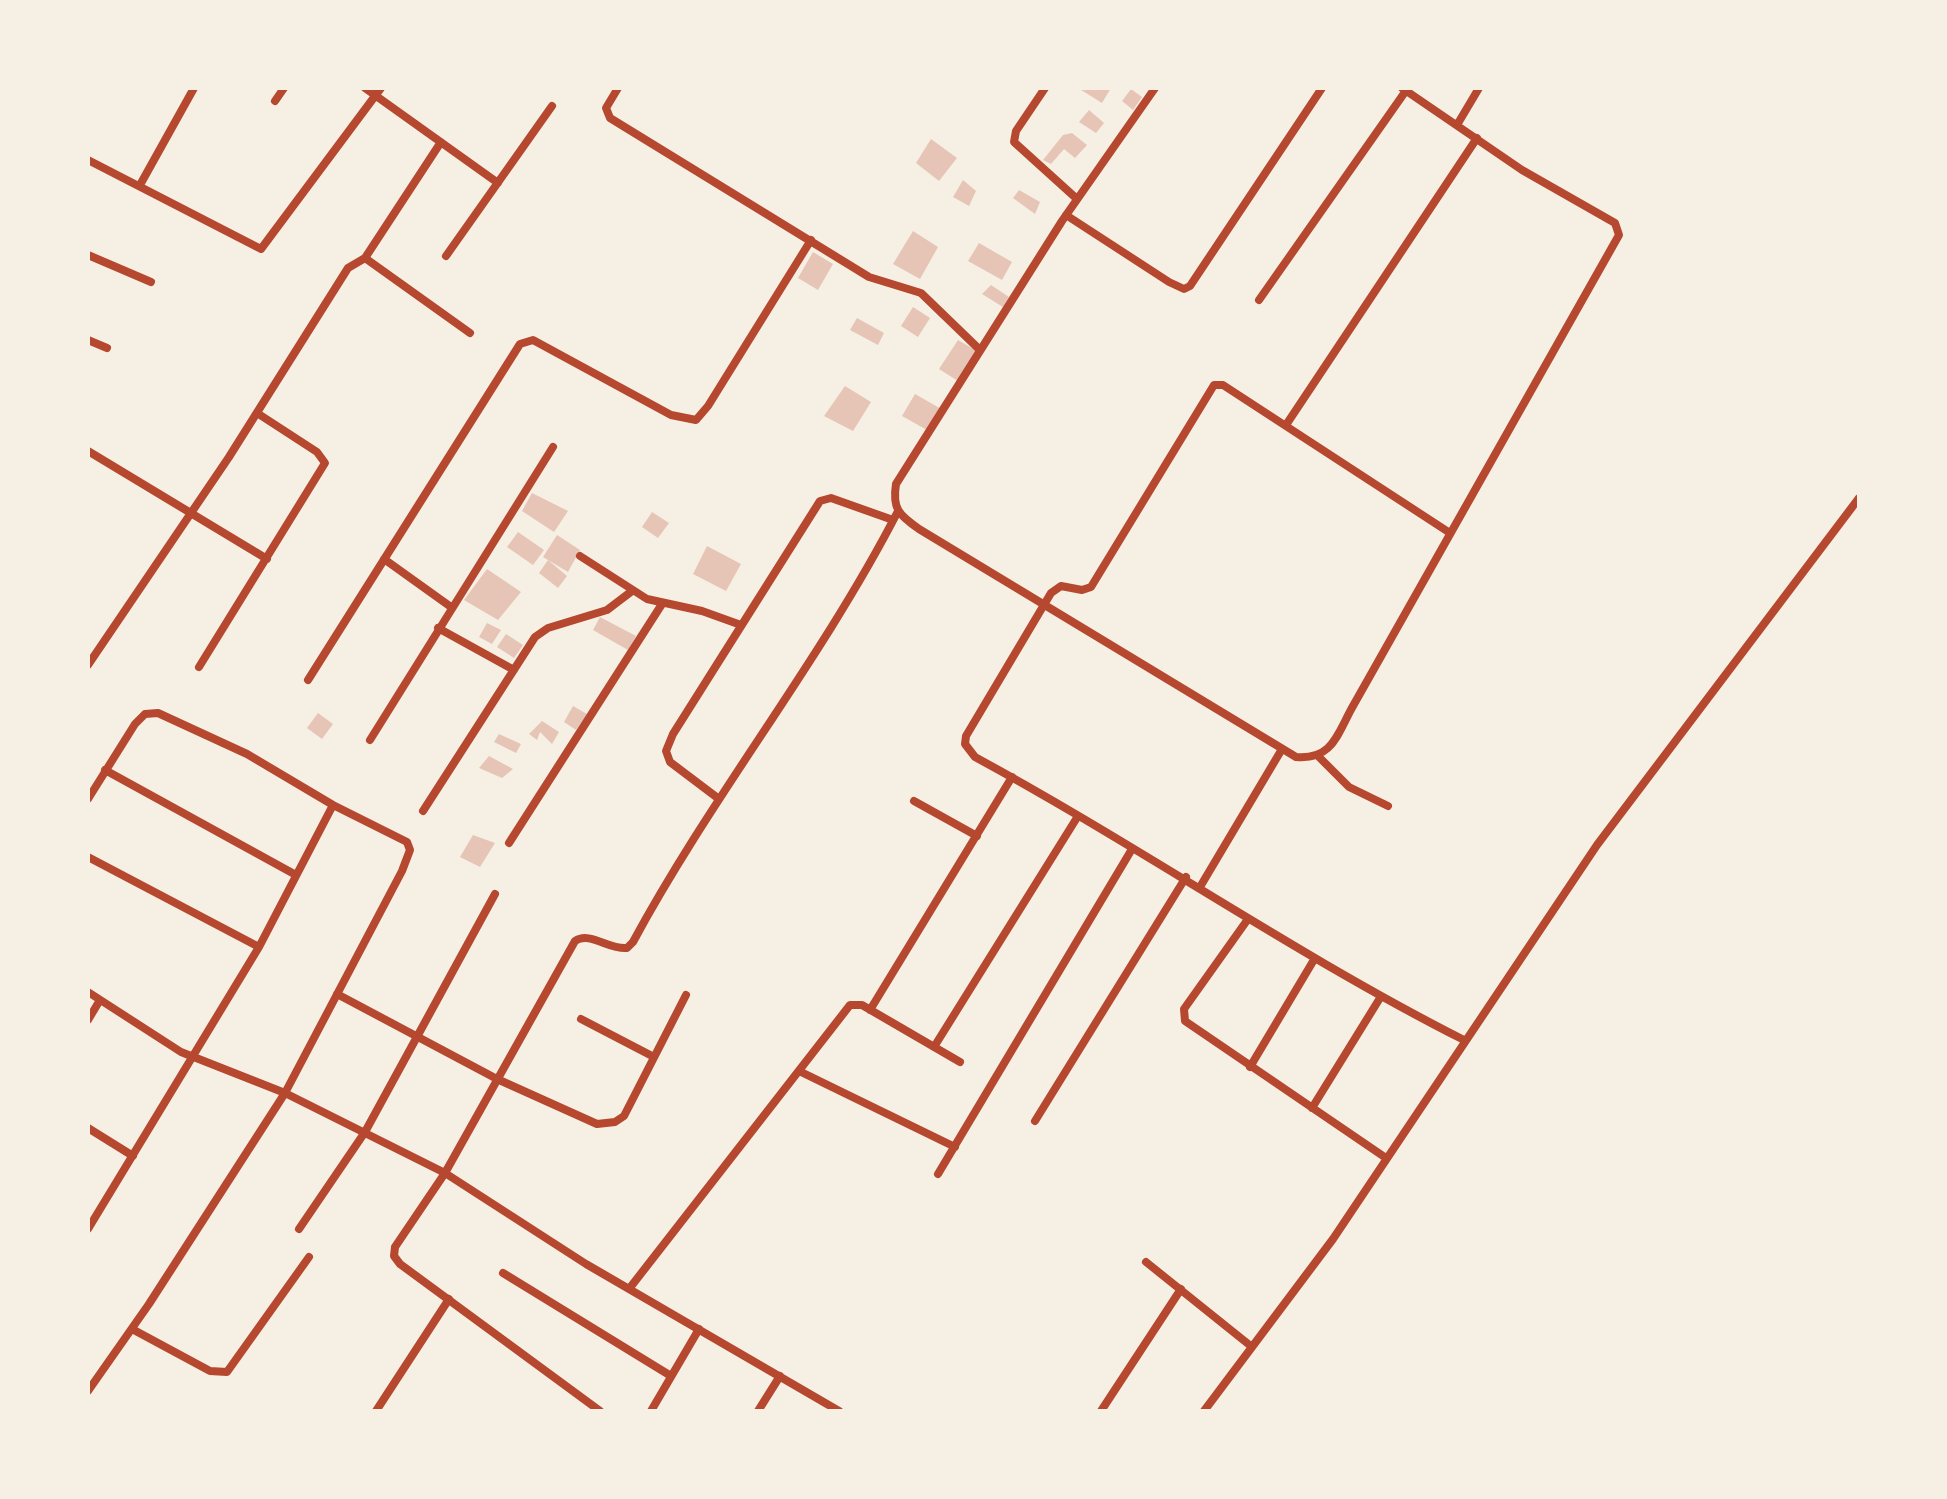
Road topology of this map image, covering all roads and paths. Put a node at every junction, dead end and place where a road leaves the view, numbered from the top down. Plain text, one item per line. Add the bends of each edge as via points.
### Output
1 (194, 88) edge
2 (284, 88) edge
3 (365, 88) edge
4 (618, 88) edge
5 (1045, 88) edge
6 (1155, 88) edge
7 (1322, 88) edge
8 (1479, 88) edge
9 (1403, 90) edge
10 (378, 92) edge
11 (275, 101) dead end
12 (552, 106) dead end
13 (1457, 125) junction
14 (1477, 138) junction
15 (441, 142) junction
16 (88, 160) edge
17 (498, 183) junction
18 (140, 185) junction
19 (1077, 199) junction
20 (1066, 215) junction
21 (811, 240) junction
22 (88, 255) edge
23 (446, 256) dead end
24 (365, 258) junction
25 (151, 282) dead end
26 (1259, 300) dead end
27 (470, 333) dead end
28 (88, 340) edge
29 (107, 348) dead end
30 (980, 350) junction
31 (257, 413) junction
32 (1286, 425) junction
33 (553, 447) dead end
34 (88, 451) edge
35 (1859, 498) edge
36 (192, 511) junction
37 (895, 516) junction
38 (1450, 533) junction
39 (580, 556) dead end
40 (267, 559) junction
41 (384, 559) junction
42 (632, 591) junction
43 (662, 604) junction
44 (1044, 604) junction
45 (451, 607) junction
46 (741, 625) junction
47 (438, 628) junction
48 (88, 665) edge
49 (199, 667) dead end
50 (514, 670) junction
51 (308, 680) dead end
52 (370, 740) dead end
53 (1282, 749) junction
54 (1319, 757) junction
55 (105, 770) junction
56 (1012, 777) junction
57 (88, 799) edge
58 (719, 799) junction
59 (914, 801) dead end
60 (333, 805) junction
61 (1388, 806) dead end
62 (423, 811) dead end
63 (1078, 816) junction
64 (977, 836) junction
65 (509, 843) dead end
66 (1132, 849) junction
67 (88, 857) edge
68 (296, 875) junction
69 (1186, 877) junction
70 (1200, 887) junction
71 (495, 894) dead end
72 (1248, 919) junction
73 (259, 947) junction
74 (1315, 958) junction
75 (88, 992) edge
76 (337, 994) junction
77 (686, 995) dead end
78 (1380, 998) junction
79 (100, 1000) junction
80 (870, 1010) junction
81 (581, 1019) dead end
82 (88, 1020) edge
83 (418, 1036) junction
84 (1464, 1040) junction
85 (934, 1047) junction
86 (194, 1057) junction
87 (654, 1057) junction
88 (960, 1062) dead end
89 (1250, 1067) junction
90 (799, 1071) junction
91 (497, 1079) junction
92 (285, 1093) junction
93 (1312, 1108) junction
94 (1035, 1121) dead end
95 (88, 1128) edge
96 (365, 1132) junction
97 (955, 1147) junction
98 (133, 1156) junction
99 (1386, 1158) junction
100 (445, 1173) junction
101 (938, 1174) dead end
102 (88, 1229) edge
103 (299, 1229) dead end
104 (309, 1257) dead end
105 (1146, 1262) dead end
106 (503, 1273) dead end
107 (629, 1289) junction
108 (1181, 1289) junction
109 (449, 1299) junction
110 (132, 1329) junction
111 (699, 1329) junction
112 (1252, 1347) junction
113 (671, 1376) junction
114 (780, 1376) junction
115 (88, 1391) edge
116 (376, 1411) edge
117 (600, 1411) edge
118 (651, 1411) edge
119 (758, 1411) edge
120 (839, 1411) edge
121 (1101, 1411) edge
122 (1204, 1411) edge

1 - 18 street
2 - 11 street
3 - 10 street
4 - 21 street via 606,108 610,118
5 - 19 street via 1014,142
6 - 19 street
7 - 20 street via 1184,289
8 - 13 street
9 - 13 street
9 - 26 street
10 - 15 street
10 - 18 street via 263,248
12 - 17 street
13 - 14 street
14 - 32 street
14 - 38 street via 1615,223 1619,235
15 - 17 street
15 - 24 street
16 - 18 street
17 - 23 street
19 - 20 street
20 - 30 street
21 - 30 street via 869,277 921,293
21 - 41 street via 696,420 671,415 526,340
22 - 25 street
24 - 27 street
24 - 31 street via 348,268
28 - 29 street
30 - 37 street via 896,484
31 - 36 street
31 - 40 street via 317,452 325,463
32 - 38 street
32 - 44 street via 1223,385 1214,385 1091,587 1055,588
33 - 45 street
34 - 36 street
35 - 84 street via 1605,833
36 - 40 street
36 - 48 street
37 - 44 street
37 - 46 street via 823,498
37 - 58 street via 866,574
38 - 54 street
39 - 42 street
40 - 49 street
41 - 45 street
41 - 51 street
42 - 43 street
42 - 50 street via 607,610 541,631
43 - 46 street
43 - 65 street
44 - 53 street
44 - 56 street via 966,736 969,752
45 - 47 street
46 - 58 street via 666,751 670,762
47 - 50 street
47 - 52 street
50 - 62 street
53 - 54 street via 1296,757
53 - 70 street
54 - 61 street via 1349,787
55 - 57 street
55 - 60 street via 135,724 145,714 158,713 247,754
55 - 68 street
56 - 63 street
56 - 64 street
58 - 91 street via 627,948 608,948 585,937 575,941
59 - 64 street
60 - 68 street
60 - 76 street via 407,842 410,850
63 - 66 street
63 - 85 street
64 - 80 street
66 - 69 street
66 - 97 street
67 - 73 street
68 - 73 street
69 - 70 street
69 - 94 street
70 - 72 street
71 - 83 street
72 - 74 street
72 - 89 street via 1183,1016
73 - 86 street
74 - 78 street
74 - 89 street
75 - 79 street
76 - 83 street
76 - 92 street
77 - 87 street
78 - 84 street
78 - 93 street
79 - 82 street
79 - 86 street
80 - 85 street
80 - 90 street via 850,1005
81 - 87 street
83 - 91 street
83 - 96 street
84 - 99 street
85 - 88 street
86 - 92 street
86 - 98 street
87 - 91 street via 624,1116 615,1122 597,1124 571,1115
89 - 93 street
90 - 97 street
90 - 107 street
91 - 100 street
92 - 96 street
92 - 110 street
93 - 99 street
95 - 98 street
96 - 100 street
96 - 103 street
97 - 101 street
98 - 102 street
99 - 112 street
100 - 107 street
100 - 109 street via 394,1256
104 - 110 street via 227,1372 210,1371
105 - 108 street
106 - 113 street
107 - 111 street
108 - 112 street
108 - 121 street
109 - 116 street
109 - 117 street
110 - 115 street
111 - 113 street
111 - 114 street
112 - 122 street
113 - 118 street
114 - 119 street
114 - 120 street

